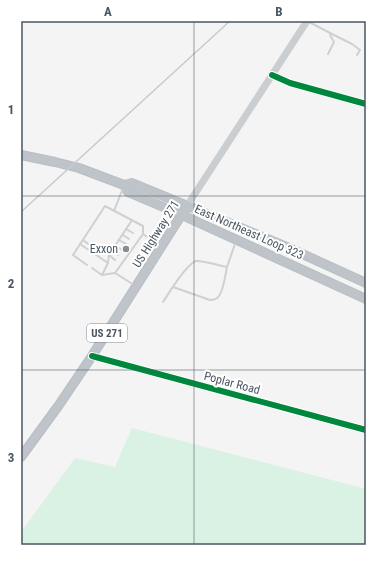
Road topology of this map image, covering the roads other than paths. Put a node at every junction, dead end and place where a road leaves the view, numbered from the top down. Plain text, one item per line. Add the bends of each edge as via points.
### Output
1 (307, 21) edge
2 (330, 33) junction
3 (328, 54) dead end
4 (357, 55) dead end
5 (272, 75) junction
6 (366, 104) edge
7 (21, 155) edge
8 (124, 185) junction
9 (187, 206) junction
10 (114, 211) junction
11 (182, 215) junction
12 (132, 220) junction
13 (126, 229) junction
14 (133, 233) dead end
15 (143, 234) junction
16 (123, 235) junction
17 (129, 239) dead end
18 (83, 240) junction
19 (119, 240) junction
20 (236, 240) junction
21 (80, 244) junction
22 (126, 244) dead end
23 (116, 246) junction
24 (162, 246) junction
25 (287, 247) junction
26 (122, 250) dead end
27 (112, 251) junction
28 (109, 255) junction
29 (97, 256) junction
30 (118, 256) dead end
31 (115, 260) dead end
32 (281, 260) junction
33 (108, 263) junction
34 (87, 265) dead end
35 (227, 267) junction
36 (92, 268) dead end
37 (116, 273) junction
38 (102, 275) junction
39 (365, 279) edge
40 (137, 286) junction
41 (174, 287) junction
42 (356, 294) junction
43 (366, 299) edge
44 (163, 302) dead end
45 (92, 356) junction
46 (366, 430) edge
47 (21, 457) edge

1 - 2 lane
1 - 5 main road, US Highway 271 / US 271
2 - 3 lane via 334,42
2 - 4 lane via 357,47 360,50
5 - 6 street via 290,83
5 - 9 main road, US Highway 271 / US 271
7 - 8 highway, East Northeast Loop 323 via 79,168
8 - 9 highway, East Northeast Loop 323 via 132,183
8 - 10 lane
8 - 11 highway, East Northeast Loop 323 via 128,192
9 - 11 highway, US Highway 271 / US 271
9 - 25 highway, East Northeast Loop 323
10 - 12 lane
10 - 18 lane via 105,206
11 - 20 highway, East Northeast Loop 323
11 - 24 highway, US Highway 271 / US 271
12 - 13 lane
12 - 15 lane via 144,226
13 - 14 lane
13 - 16 lane
15 - 24 lane
15 - 37 lane
16 - 17 lane
16 - 19 lane
18 - 21 lane
18 - 29 lane via 95,249
19 - 22 lane
19 - 23 lane
20 - 32 highway, East Northeast Loop 323
20 - 35 lane
21 - 29 lane
21 - 34 lane via 73,255
23 - 26 lane
23 - 27 lane
24 - 40 highway, US Highway 271 / US 271
25 - 32 highway
25 - 39 highway, East Northeast Loop 323
27 - 28 lane
27 - 30 lane
28 - 31 lane
28 - 33 lane
29 - 33 lane
32 - 42 highway, East Northeast Loop 323
33 - 38 lane
35 - 41 lane via 196,261
35 - 41 lane via 219,297 215,299 210,300
36 - 38 lane
37 - 38 lane
37 - 40 lane
39 - 42 highway
40 - 45 highway, US Highway 271 / US 271
41 - 44 lane
42 - 43 highway, East Northeast Loop 323
45 - 46 street, Poplar Road
45 - 47 highway, US Highway 271 / US 271

